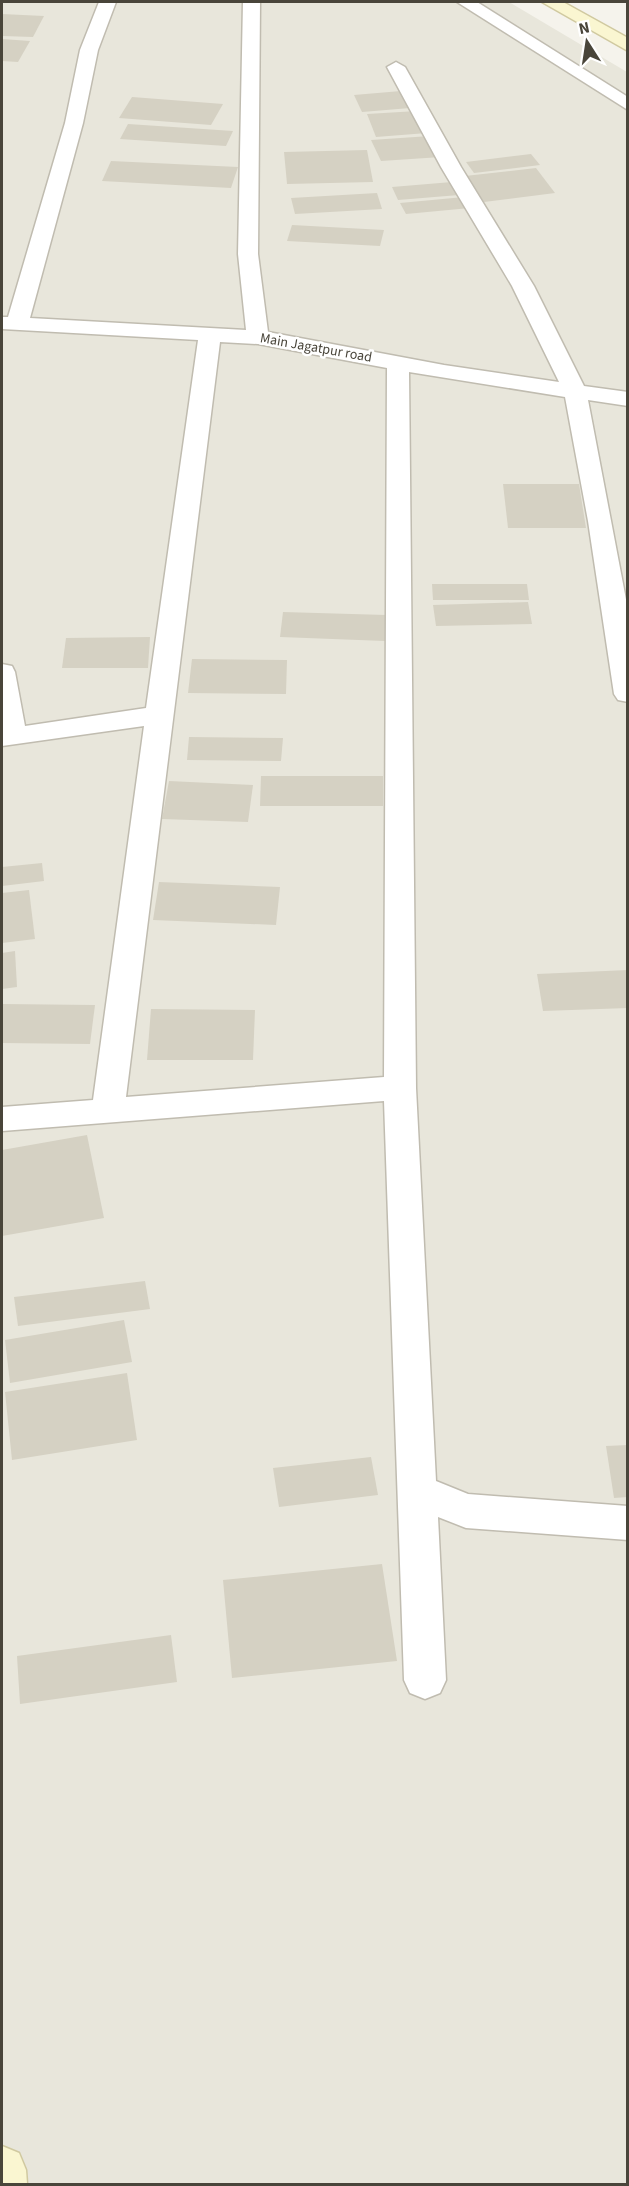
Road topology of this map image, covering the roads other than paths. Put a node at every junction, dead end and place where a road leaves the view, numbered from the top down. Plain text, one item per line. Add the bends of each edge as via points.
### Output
1 (107, 2) edge
2 (252, 2) edge
3 (466, 2) edge
4 (551, 2) edge
5 (627, 46) edge
6 (396, 67) dead end
7 (627, 105) edge
8 (10, 324) edge
9 (210, 334) junction
10 (258, 338) junction
11 (398, 363) junction
12 (575, 391) junction
13 (627, 399) edge
14 (2, 672) edge
15 (627, 694) edge
16 (159, 715) junction
17 (7, 737) edge
18 (400, 1088) junction
19 (108, 1110) junction
20 (2, 1119) edge
21 (417, 1491) junction
22 (627, 1523) edge
23 (425, 1680) dead end
24 (2, 2170) edge
25 (3, 2184) edge

1 - 8 street via 88,50 74,123
2 - 10 street via 248,254
3 - 7 street
4 - 5 street
6 - 12 street via 523,286
8 - 9 street, Main Jagatpur road
9 - 10 street, Main Jagatpur road
9 - 16 street
10 - 11 street, Main Jagatpur road
11 - 12 street, Main Jagatpur road
11 - 18 street
12 - 13 street, Main Jagatpur road
12 - 15 street
14 - 17 street
16 - 17 street
16 - 19 street
18 - 19 street
18 - 21 street
19 - 20 street
21 - 22 street via 465,1511
21 - 23 street
24 - 25 street

